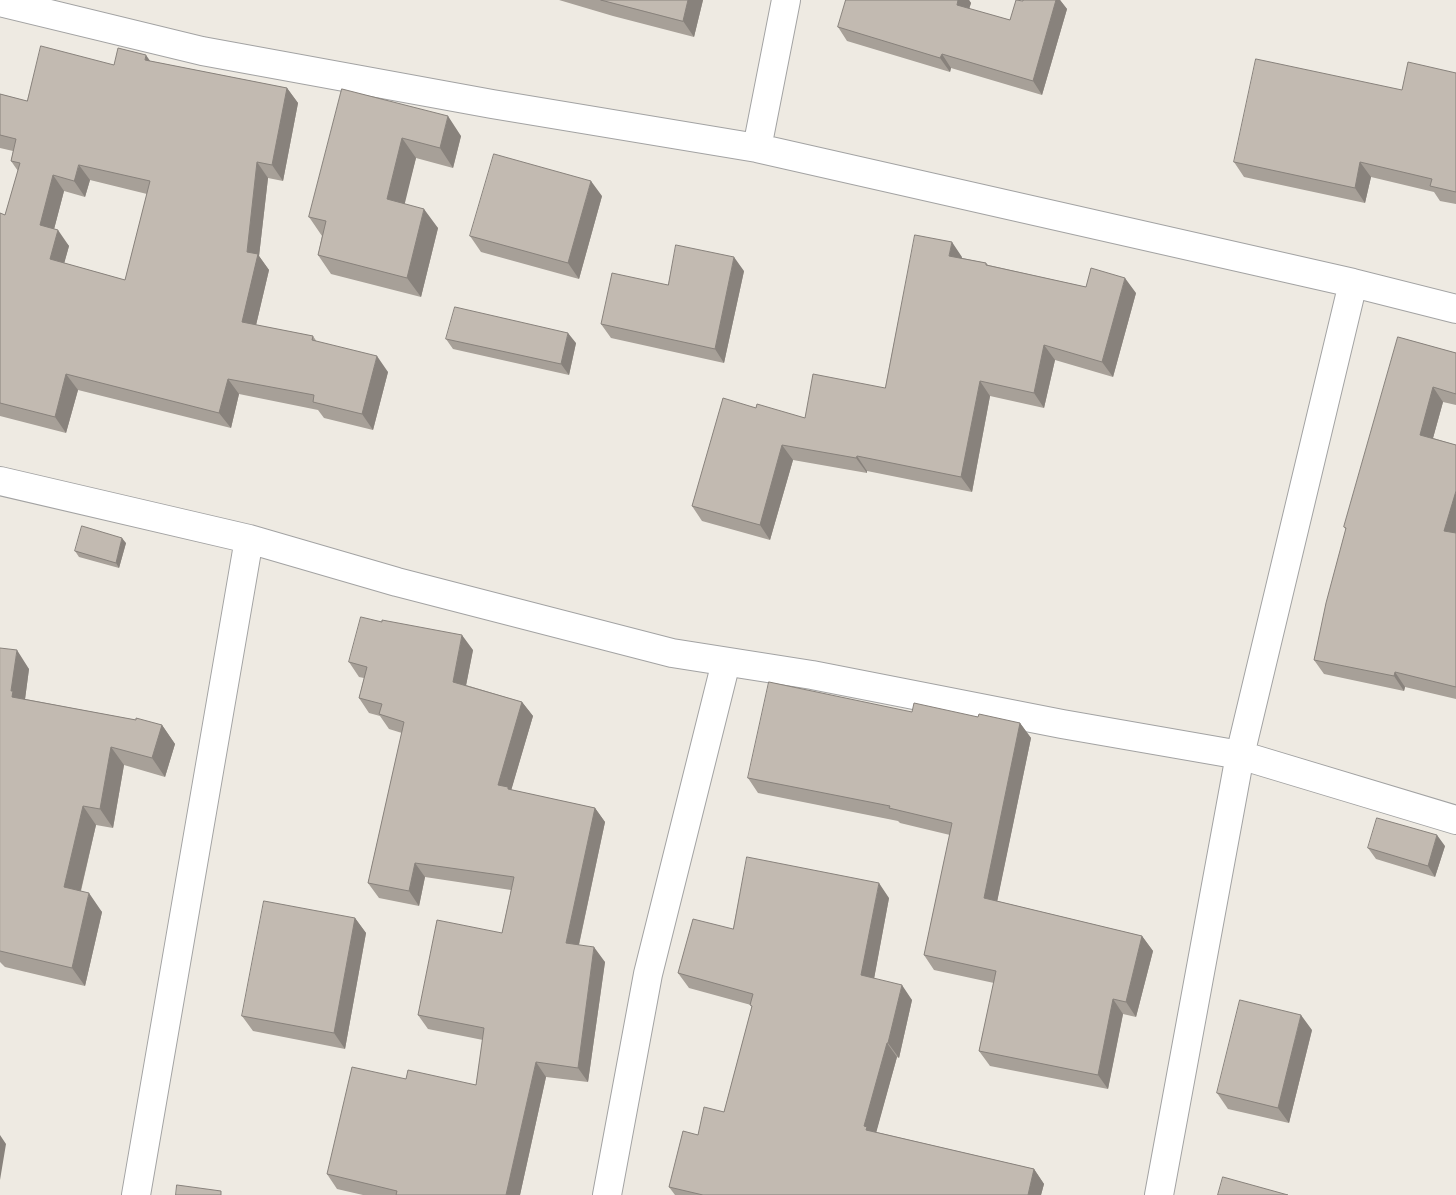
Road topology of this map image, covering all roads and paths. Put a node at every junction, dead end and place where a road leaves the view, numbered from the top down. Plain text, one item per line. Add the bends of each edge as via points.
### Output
1 (786, 0) edge
2 (0, 2) edge
3 (757, 148) junction
4 (1353, 283) junction
5 (1456, 309) edge
6 (0, 481) edge
7 (249, 539) junction
8 (726, 662) junction
9 (1240, 755) junction
10 (1456, 820) edge
11 (136, 1195) edge
12 (607, 1195) edge
13 (1159, 1195) edge

1 - 3 street
2 - 3 street via 202,51
3 - 4 street
4 - 5 street
4 - 9 street
6 - 7 street
7 - 8 street via 397,582 672,653
7 - 11 street
8 - 9 street via 812,675
8 - 12 street via 648,974
9 - 10 street
9 - 13 street

